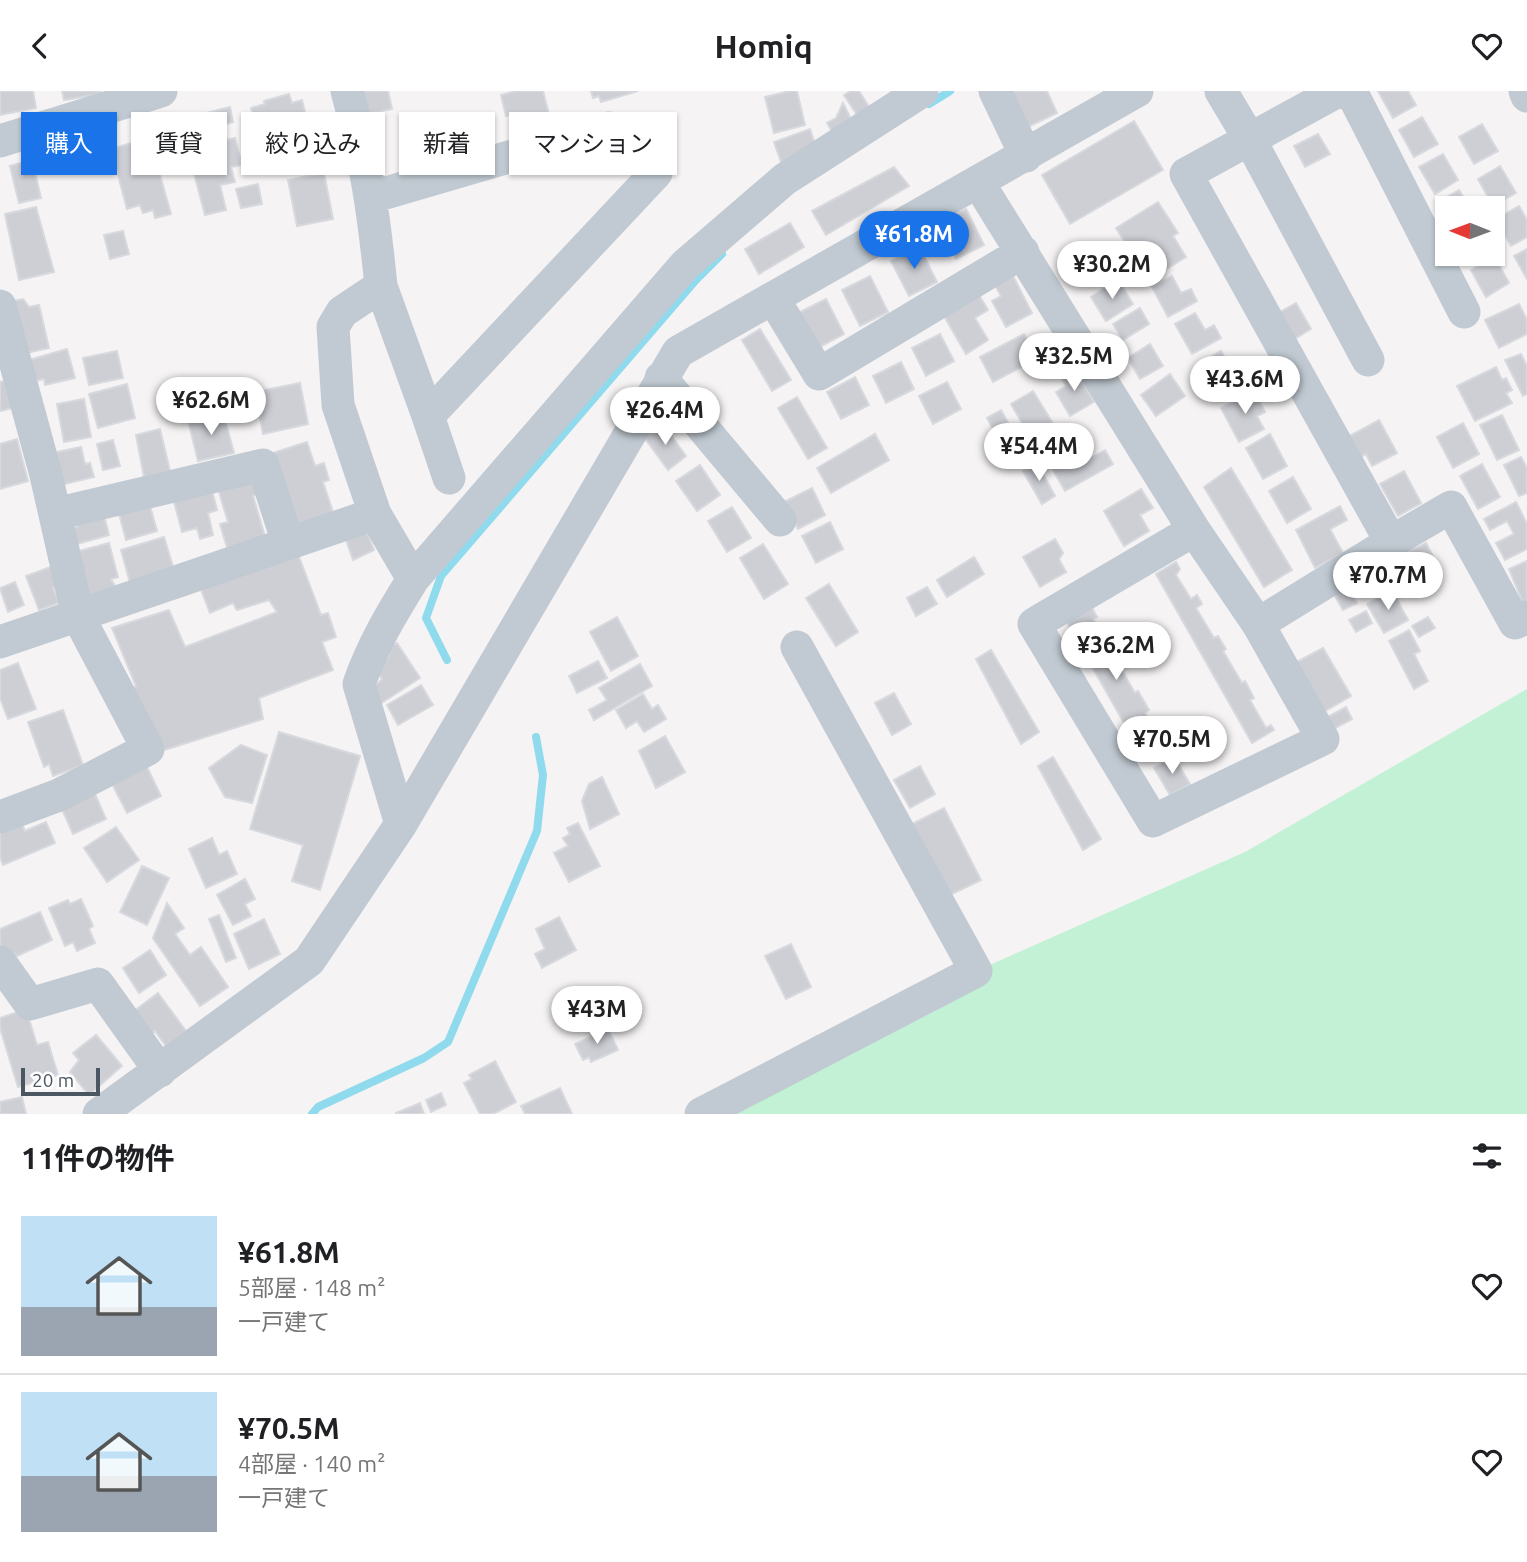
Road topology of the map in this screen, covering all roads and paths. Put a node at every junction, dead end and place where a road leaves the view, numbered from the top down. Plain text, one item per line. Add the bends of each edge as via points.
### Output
1 (347, 91) edge
2 (922, 91) edge
3 (995, 91) edge
4 (1137, 91) edge
5 (1221, 91) edge
6 (1338, 91) edge
7 (1351, 91) edge
8 (1525, 91) edge
9 (148, 93) edge
10 (1527, 96) edge
11 (1249, 138) junction
12 (0, 141) edge
13 (1026, 156) junction
14 (978, 182) junction
15 (372, 197) junction
16 (1023, 252) junction
17 (381, 286) junction
18 (773, 299) junction
19 (0, 306) edge
20 (1464, 312) dead end
21 (1368, 360) dead end
22 (661, 378) junction
23 (428, 416) junction
24 (449, 478) dead end
25 (375, 513) junction
26 (55, 514) junction
27 (780, 520) dead end
28 (1194, 530) junction
29 (1391, 542) junction
30 (288, 544) junction
31 (413, 579) junction
32 (78, 616) junction
33 (1527, 617) edge
34 (1258, 624) junction
35 (0, 642) edge
36 (797, 647) dead end
37 (0, 817) edge
38 (401, 824) junction
39 (0, 962) edge
40 (160, 1071) junction
41 (99, 1114) edge
42 (701, 1114) edge

1 - 15 street
2 - 31 street via 785,179 685,265
3 - 13 street
4 - 13 street
5 - 11 street
6 - 11 street
7 - 20 street
8 - 10 street
9 - 12 street
11 - 21 street
11 - 29 street via 1186,174
13 - 14 street
14 - 16 street
14 - 18 street
15 - 17 street
15 - 23 street via 608,128 656,173
16 - 18 street via 819,374
16 - 28 street
17 - 23 street
17 - 25 street via 342,312 333,327 338,405
18 - 22 street via 678,352
19 - 26 street
22 - 27 street
22 - 38 street
23 - 24 street
25 - 30 street
25 - 31 street
26 - 30 street via 263,465
26 - 32 street
28 - 34 street
28 - 34 street via 1034,624 1153,821 1323,739
29 - 33 street via 1451,507 1516,623
29 - 34 street
30 - 32 street
31 - 38 street via 389,617 359,684
32 - 35 street
32 - 37 street via 148,749 59,795
36 - 42 street via 976,971
38 - 40 street via 309,961
39 - 40 street via 30,1004 98,984
40 - 41 street

